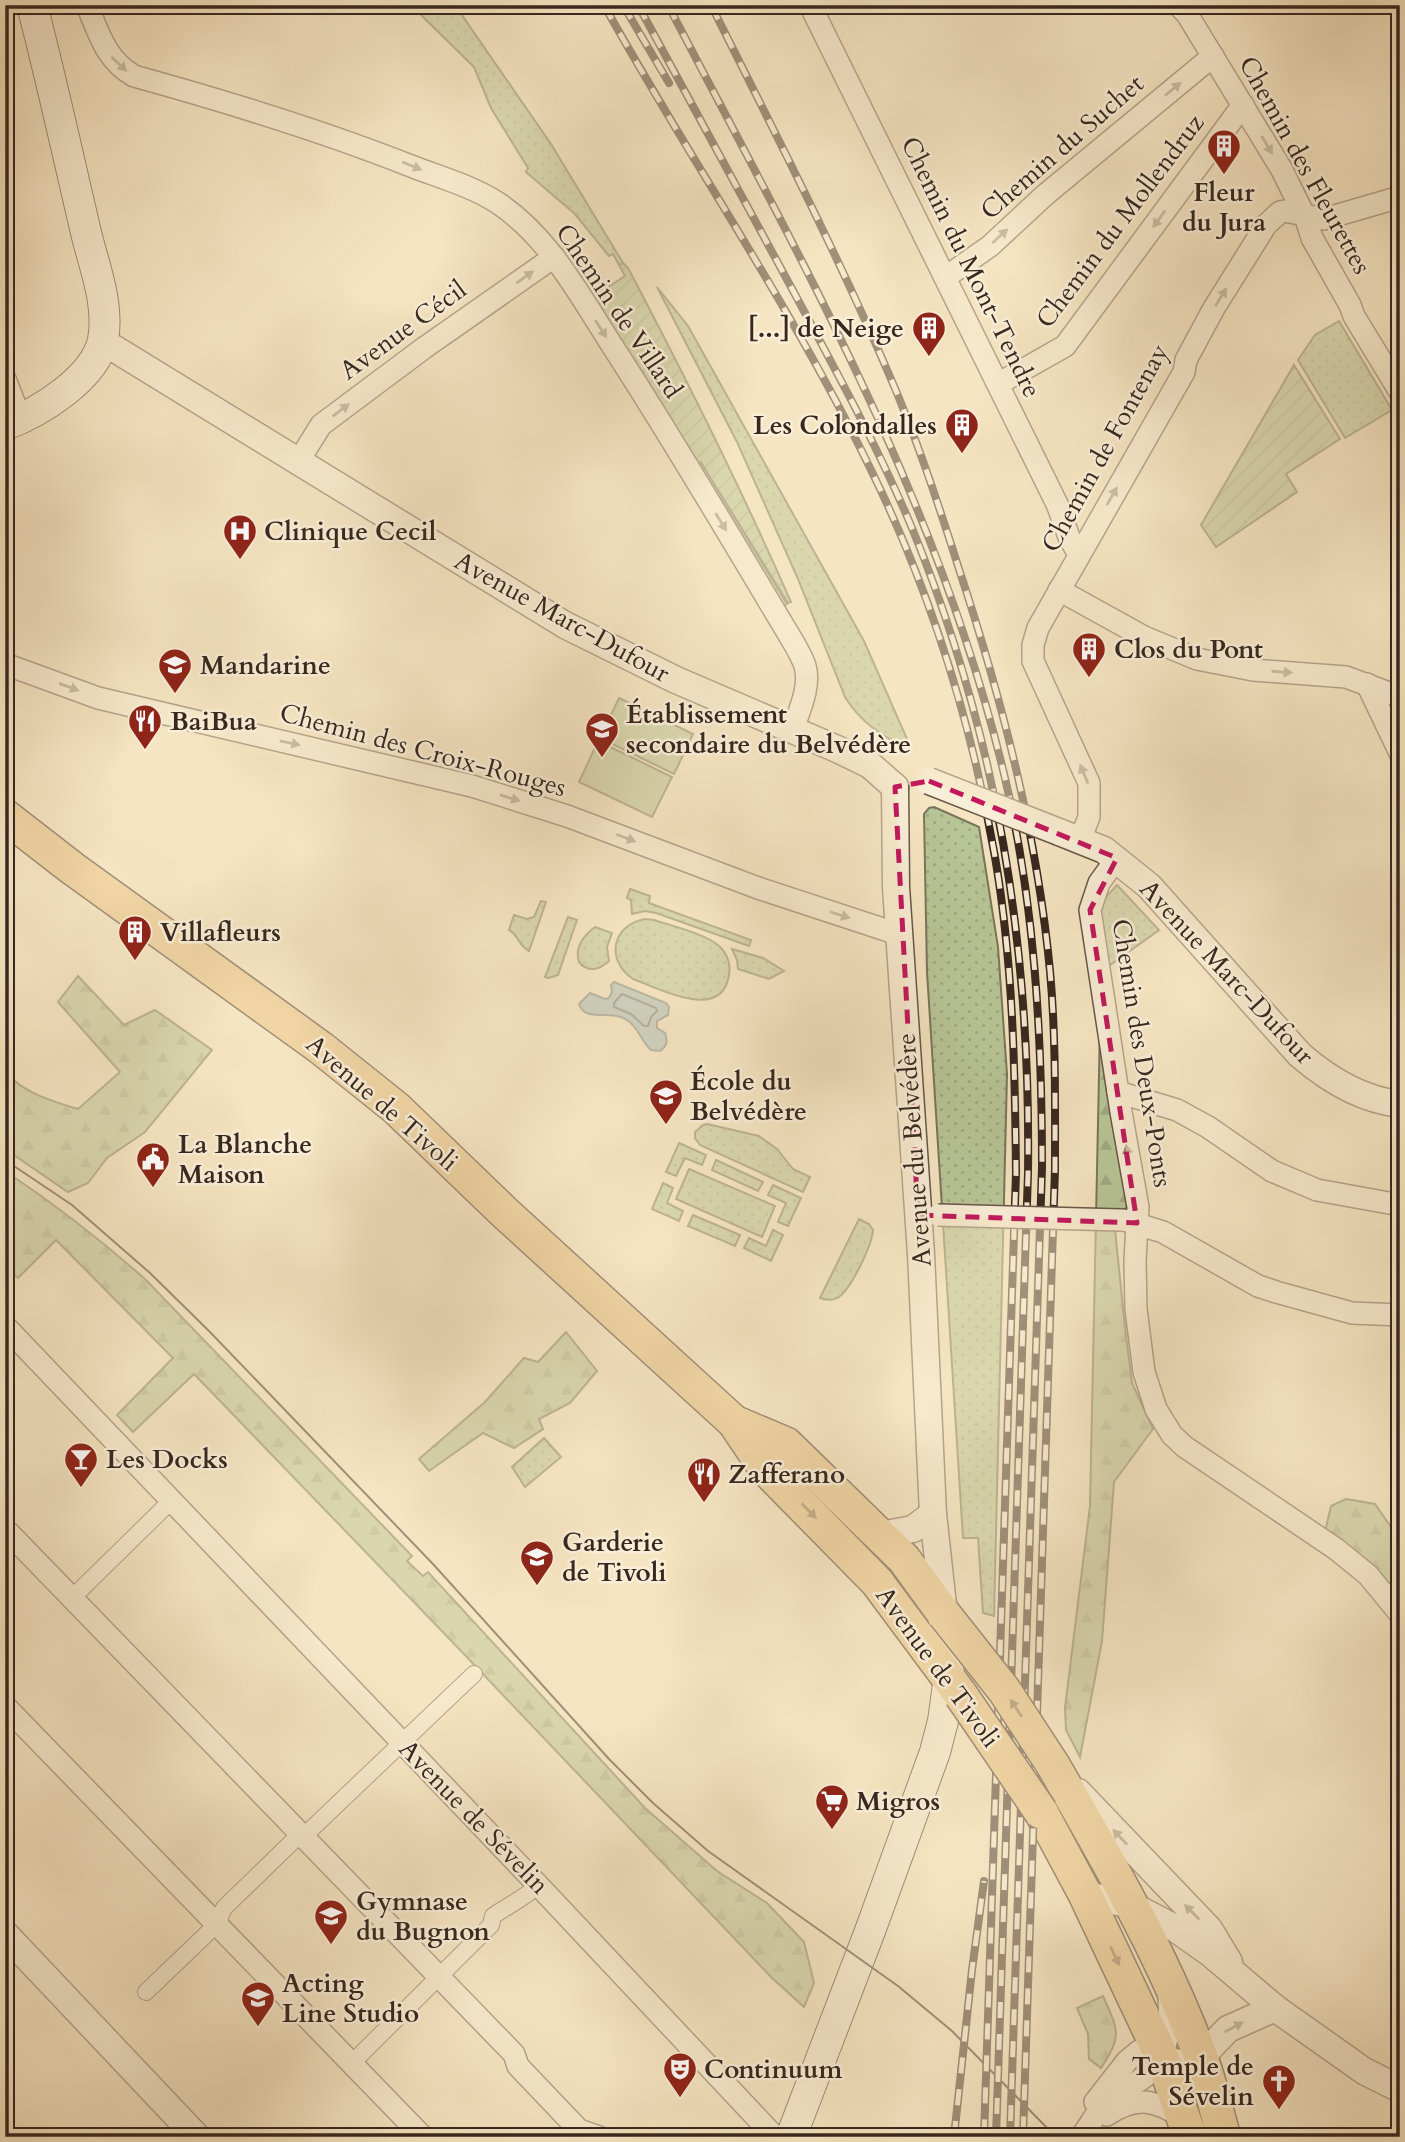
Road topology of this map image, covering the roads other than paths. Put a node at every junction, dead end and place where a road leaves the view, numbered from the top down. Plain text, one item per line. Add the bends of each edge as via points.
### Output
1 (32, 5) edge
2 (87, 5) edge
3 (810, 5) edge
4 (1178, 5) edge
5 (1213, 56) junction
6 (1242, 105) junction
7 (1400, 197) edge
8 (1304, 214) junction
9 (554, 257) junction
10 (946, 277) junction
11 (102, 341) junction
12 (5, 379) edge
13 (998, 384) junction
14 (1400, 392) edge
15 (13, 423) edge
16 (298, 462) junction
17 (1079, 555) junction
18 (1059, 590) junction
19 (5, 664) edge
20 (1367, 684) junction
21 (1400, 696) edge
22 (793, 730) junction
23 (1400, 753) edge
24 (895, 787) junction
25 (5, 816) edge
26 (1070, 836) junction
27 (1117, 858) junction
28 (901, 935) junction
29 (1118, 1092) junction
30 (1400, 1104) edge
31 (1400, 1205) edge
32 (928, 1215) junction
33 (1129, 1221) junction
34 (1400, 1315) edge
35 (5, 1326) edge
36 (734, 1422) junction
37 (172, 1500) junction
38 (933, 1514) junction
39 (881, 1535) junction
40 (7, 1536) edge
41 (72, 1598) junction
42 (944, 1614) junction
43 (1400, 1614) edge
44 (474, 1674) dead end
45 (955, 1687) junction
46 (5, 1706) edge
47 (403, 1742) junction
48 (1054, 1765) junction
49 (304, 1836) junction
50 (538, 1885) junction
51 (1085, 1894) junction
52 (1133, 1906) junction
53 (217, 1924) junction
54 (5, 1934) edge
55 (440, 1977) junction
56 (1240, 1981) junction
57 (1168, 1982) junction
58 (146, 1992) dead end
59 (1275, 2008) junction
60 (1162, 2057) junction
61 (1201, 2057) junction
62 (352, 2063) junction
63 (1400, 2089) edge
64 (1187, 2127) edge
65 (197, 2137) edge
66 (422, 2137) edge
67 (599, 2137) edge
68 (775, 2137) edge
69 (791, 2137) edge
70 (1081, 2137) edge
71 (1224, 2137) edge

1 - 11 main road via 105,306
2 -> 9 street, Chemin de Villard via 105,49 134,76 331,135 472,190 498,204
3 - 10 street, Chemin du Mont-Tendre
4 - 5 street, Chemin des Fleurettes
5 - 6 street, Chemin des Fleurettes
10 -> 5 street, Chemin du Suchet via 990,246
6 -> 8 street, Chemin des Fleurettes
6 -> 13 street, Chemin du Mollendruz via 1065,346
7 - 8 street, Chemin de Fontenay via 1324,219
8 - 14 street, Chemin des Fleurettes via 1354,316
17 -> 8 street, Chemin de Fontenay via 1184,372 1214,308 1266,225 1280,212
16 -> 9 street, Avenue Cécil via 321,425
9 -> 22 street, Chemin de Villard via 634,379 805,666 805,691
10 - 13 street, Chemin du Mont-Tendre
11 - 15 main road via 95,357 65,392
11 - 16 street, Avenue Marc-Dufour
12 - 15 street
13 - 17 street, Chemin du Mont-Tendre
16 - 22 street, Avenue Marc-Dufour via 565,625 676,680
17 - 18 street, Chemin de Fontenay
18 -> 20 street via 1144,637 1196,659 1253,670 1346,677
26 -> 18 street, Chemin de Fontenay via 1089,817 1089,783 1032,653 1038,628
19 -> 28 street, Chemin des Croix-Rouges via 98,698 462,783
20 - 21 street
20 - 23 street
22 - 24 street, Avenue Marc-Dufour via 870,765
24 - 26 street, Avenue Marc-Dufour, bridge via 929,781
24 - 28 street, Avenue du Belvédère
25 - 36 main road, Avenue de Tivoli via 396,1108
26 - 27 street, Avenue Marc-Dufour
27 - 29 street, Chemin des Deux-Ponts via 1099,883 1090,910
27 - 30 street, Avenue Marc-Dufour via 1163,900 1300,1055 1350,1090
28 - 32 street, Avenue du Belvédère
29 - 31 street via 1177,1110 1272,1171 1317,1190
33 -> 29 street, Chemin des Deux-Ponts via 1138,1207
32 - 33 street, bridge
32 - 38 street, Avenue du Belvédère
33 - 34 street via 1163,1232 1258,1286 1352,1313
33 - 43 street, Chemin des Deux-Ponts via 1144,1373 1163,1422 1185,1447 1336,1549 1368,1575
35 - 37 street, Avenue de Sévelin
36 - 39 main road, Avenue de Tivoli via 786,1444
36 -> 45 main road, Avenue de Tivoli via 765,1468 877,1583
37 - 41 street
37 - 47 street, Avenue de Sévelin
38 - 39 street via 913,1529
38 - 42 street, Avenue du Belvédère
39 - 42 main road, Avenue de Tivoli
40 - 41 street
41 - 49 street
42 - 45 main road, Avenue du Belvédère
48 -> 42 main road, Avenue de Tivoli, bridge via 1004,1690
44 - 47 street
45 - 51 main road, Avenue de Tivoli, bridge via 1041,1812
45 - 69 main road via 926,1780
46 - 53 street
47 - 49 street
47 - 50 street, Avenue de Sévelin
48 - 52 main road, Avenue de Tivoli
56 -> 48 street, Avenue de Tivoli via 1209,1929
49 - 53 street via 293,1841 223,1908
49 - 55 street
50 - 55 street via 493,1916 491,1926
50 - 68 street, Avenue de Sévelin
51 - 52 street, Avenue de Tivoli
51 -> 60 main road
52 - 56 street, Avenue de Tivoli via 1173,1927
52 - 57 main road
53 - 58 street
53 - 62 street
54 - 65 street
55 - 62 street
55 - 67 street via 579,2130
56 - 59 street, Avenue de Tivoli
57 - 60 street via 1171,2022
57 - 61 main road
61 -> 59 street via 1228,2029
59 - 63 street, Avenue de Tivoli via 1364,2071
60 - 61 street via 1182,2061
60 - 64 main road
60 - 70 street via 1153,2071 1104,2105
61 - 71 main road
62 - 66 street
64 - 70 street via 1170,2109 1147,2101 1132,2102

